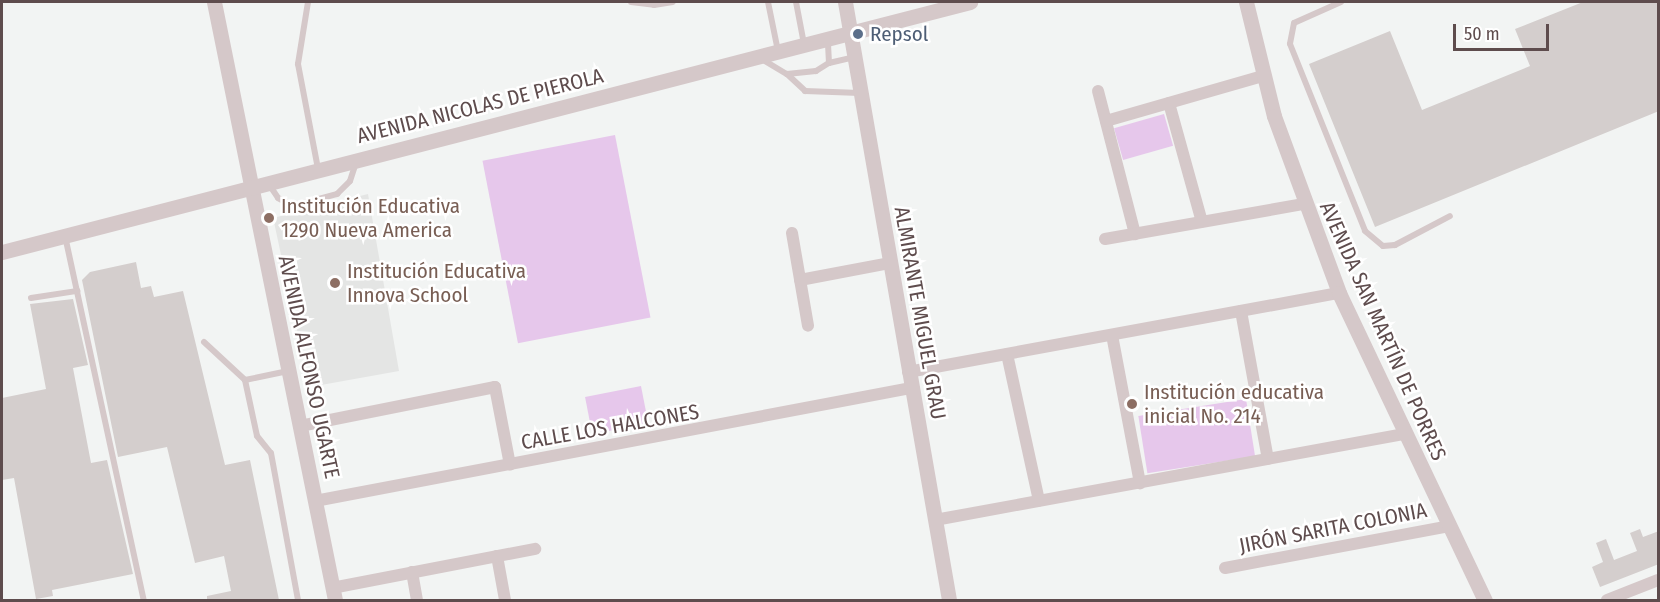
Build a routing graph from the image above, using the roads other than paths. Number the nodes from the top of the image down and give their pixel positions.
1 (214, 2) edge
2 (308, 2) edge
3 (631, 2) edge
4 (673, 2) edge
5 (768, 2) edge
6 (796, 2) edge
7 (845, 2) edge
8 (970, 2) edge
9 (1246, 2) edge
10 (1341, 2) edge
11 (940, 5) edge
12 (851, 32) junction
13 (828, 38) junction
14 (804, 44) junction
15 (778, 51) junction
16 (757, 57) junction
17 (855, 57) junction
18 (829, 63) junction
19 (787, 74) junction
20 (1263, 76) junction
21 (1098, 91) dead end
22 (861, 93) junction
23 (1169, 103) junction
24 (1106, 121) junction
25 (357, 160) junction
26 (318, 170) junction
27 (268, 183) junction
28 (250, 187) junction
29 (1304, 204) junction
30 (1450, 216) dead end
31 (1202, 222) junction
32 (792, 233) dead end
33 (1135, 234) junction
34 (65, 236) junction
35 (1105, 239) dead end
36 (2, 252) edge
37 (890, 263) junction
38 (800, 279) junction
39 (77, 291) junction
40 (1339, 293) junction
41 (31, 298) dead end
42 (1241, 311) junction
43 (807, 326) dead end
44 (1112, 335) junction
45 (204, 342) dead end
46 (1007, 354) junction
47 (288, 371) junction
48 (908, 372) junction
49 (245, 380) junction
50 (911, 388) junction
51 (300, 426) junction
52 (1403, 434) junction
53 (1268, 459) junction
54 (510, 465) junction
55 (1140, 483) junction
56 (315, 501) junction
57 (1039, 501) junction
58 (935, 520) junction
59 (1449, 526) junction
60 (535, 549) dead end
61 (497, 556) junction
62 (1225, 568) dead end
63 (412, 572) junction
64 (1659, 580) edge
65 (334, 594) edge
66 (144, 600) edge
67 (298, 600) edge
68 (417, 600) edge
69 (505, 600) edge
70 (949, 600) edge
71 (1485, 600) edge
72 (1606, 600) edge

1 - 28 street, AVENIDA ALFONSO UGARTE
2 - 26 lane
3 - 4 lane
5 - 15 lane
6 - 14 lane
7 - 12 street, ALMIRANTE MIGUEL GRAU
8 - 11 street, AVENIDA NICOLAS DE PIEROLA
9 - 20 street, AVENIDA SAN MARTÍN DE PORRES
10 - 30 lane
11 - 12 street, AVENIDA NICOLAS DE PIEROLA
12 - 13 street, AVENIDA NICOLAS DE PIEROLA
12 - 17 street, ALMIRANTE MIGUEL GRAU
13 - 14 street, AVENIDA NICOLAS DE PIEROLA
13 - 18 lane
14 - 15 street, AVENIDA NICOLAS DE PIEROLA
15 - 16 street, AVENIDA NICOLAS DE PIEROLA
16 - 19 lane
16 - 25 street, AVENIDA NICOLAS DE PIEROLA
17 - 18 lane
17 - 22 street, ALMIRANTE MIGUEL GRAU
18 - 19 lane
19 - 22 lane
20 - 23 street
20 - 29 street, AVENIDA SAN MARTÍN DE PORRES
21 - 24 street
22 - 37 street, ALMIRANTE MIGUEL GRAU
23 - 24 street
23 - 31 street
24 - 33 street
25 - 26 street, AVENIDA NICOLAS DE PIEROLA
25 - 27 lane
26 - 27 street, AVENIDA NICOLAS DE PIEROLA
27 - 28 street, AVENIDA NICOLAS DE PIEROLA
28 - 34 street, AVENIDA NICOLAS DE PIEROLA
28 - 47 street, AVENIDA ALFONSO UGARTE
29 - 31 street
29 - 40 street, AVENIDA SAN MARTÍN DE PORRES
31 - 33 street
32 - 38 street
33 - 35 street
34 - 36 street, AVENIDA NICOLAS DE PIEROLA
34 - 39 lane
37 - 38 street
37 - 48 street, ALMIRANTE MIGUEL GRAU
38 - 43 street
39 - 41 lane
39 - 66 lane
40 - 42 street
40 - 52 street, AVENIDA SAN MARTÍN DE PORRES
42 - 44 street
42 - 53 street
44 - 46 street
44 - 55 street
45 - 49 lane
46 - 48 street
46 - 57 street
47 - 49 lane
47 - 51 street, AVENIDA ALFONSO UGARTE
48 - 50 street, ALMIRANTE MIGUEL GRAU
49 - 67 lane
50 - 54 street, CALLE LOS HALCONES
50 - 58 street, ALMIRANTE MIGUEL GRAU
51 - 54 street
51 - 56 street, AVENIDA ALFONSO UGARTE
52 - 53 street
52 - 59 street, AVENIDA SAN MARTÍN DE PORRES
53 - 55 street
54 - 56 street, CALLE LOS HALCONES
55 - 57 street
56 - 65 street, AVENIDA ALFONSO UGARTE
57 - 58 street
58 - 70 street, ALMIRANTE MIGUEL GRAU
59 - 62 street, JIRÓN SARITA COLONIA
59 - 71 street, AVENIDA SAN MARTÍN DE PORRES
60 - 61 street
61 - 63 street
61 - 69 street
63 - 65 street
63 - 68 street
64 - 72 street

